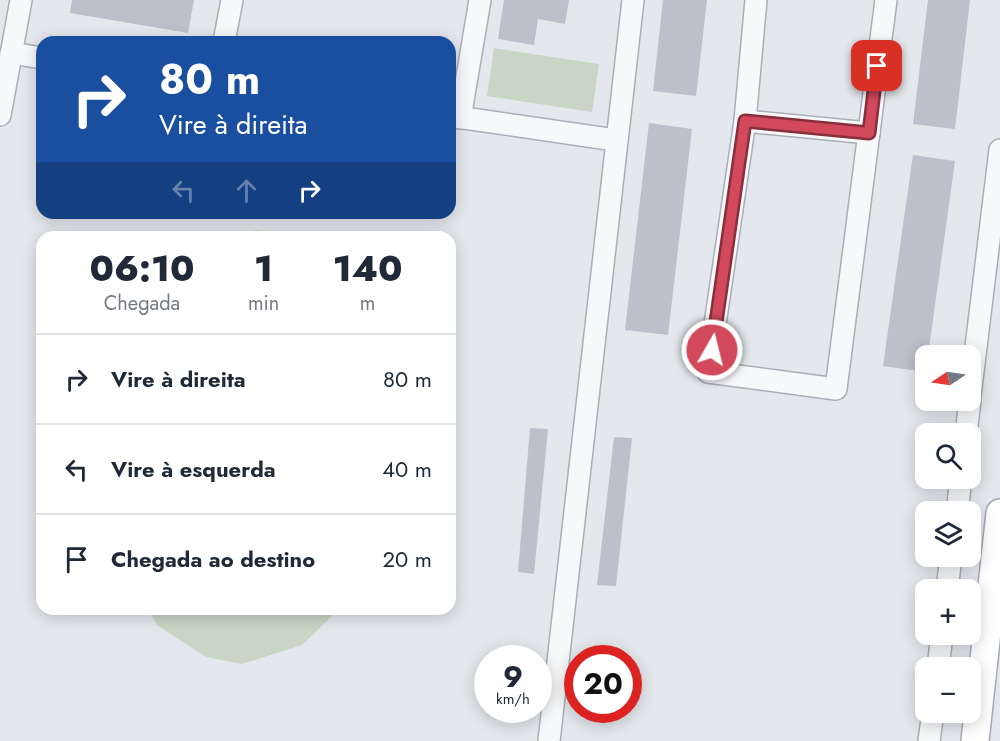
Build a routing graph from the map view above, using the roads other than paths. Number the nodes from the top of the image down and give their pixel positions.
1 (21, 0) edge
2 (232, 0) edge
3 (480, 0) edge
4 (633, 0) edge
5 (756, 0) edge
6 (886, 0) edge
7 (225, 36) edge
8 (11, 53) junction
9 (36, 57) edge
10 (456, 112) edge
11 (0, 115) edge
12 (456, 117) edge
13 (745, 121) junction
14 (869, 133) junction
15 (615, 140) junction
16 (1000, 150) edge
17 (976, 345) edge
18 (1000, 513) edge
19 (993, 642) edge
20 (931, 723) edge
21 (549, 741) edge
22 (929, 741) edge
23 (975, 741) edge

1 - 8 lane
2 - 7 lane
3 - 10 lane
4 - 15 lane
5 - 13 lane
6 - 14 lane
8 - 9 lane
8 - 11 lane
12 - 15 lane
13 - 14 lane
13 - 14 lane
15 - 21 lane
16 - 17 lane
18 - 19 main road
19 - 23 main road
20 - 22 lane

